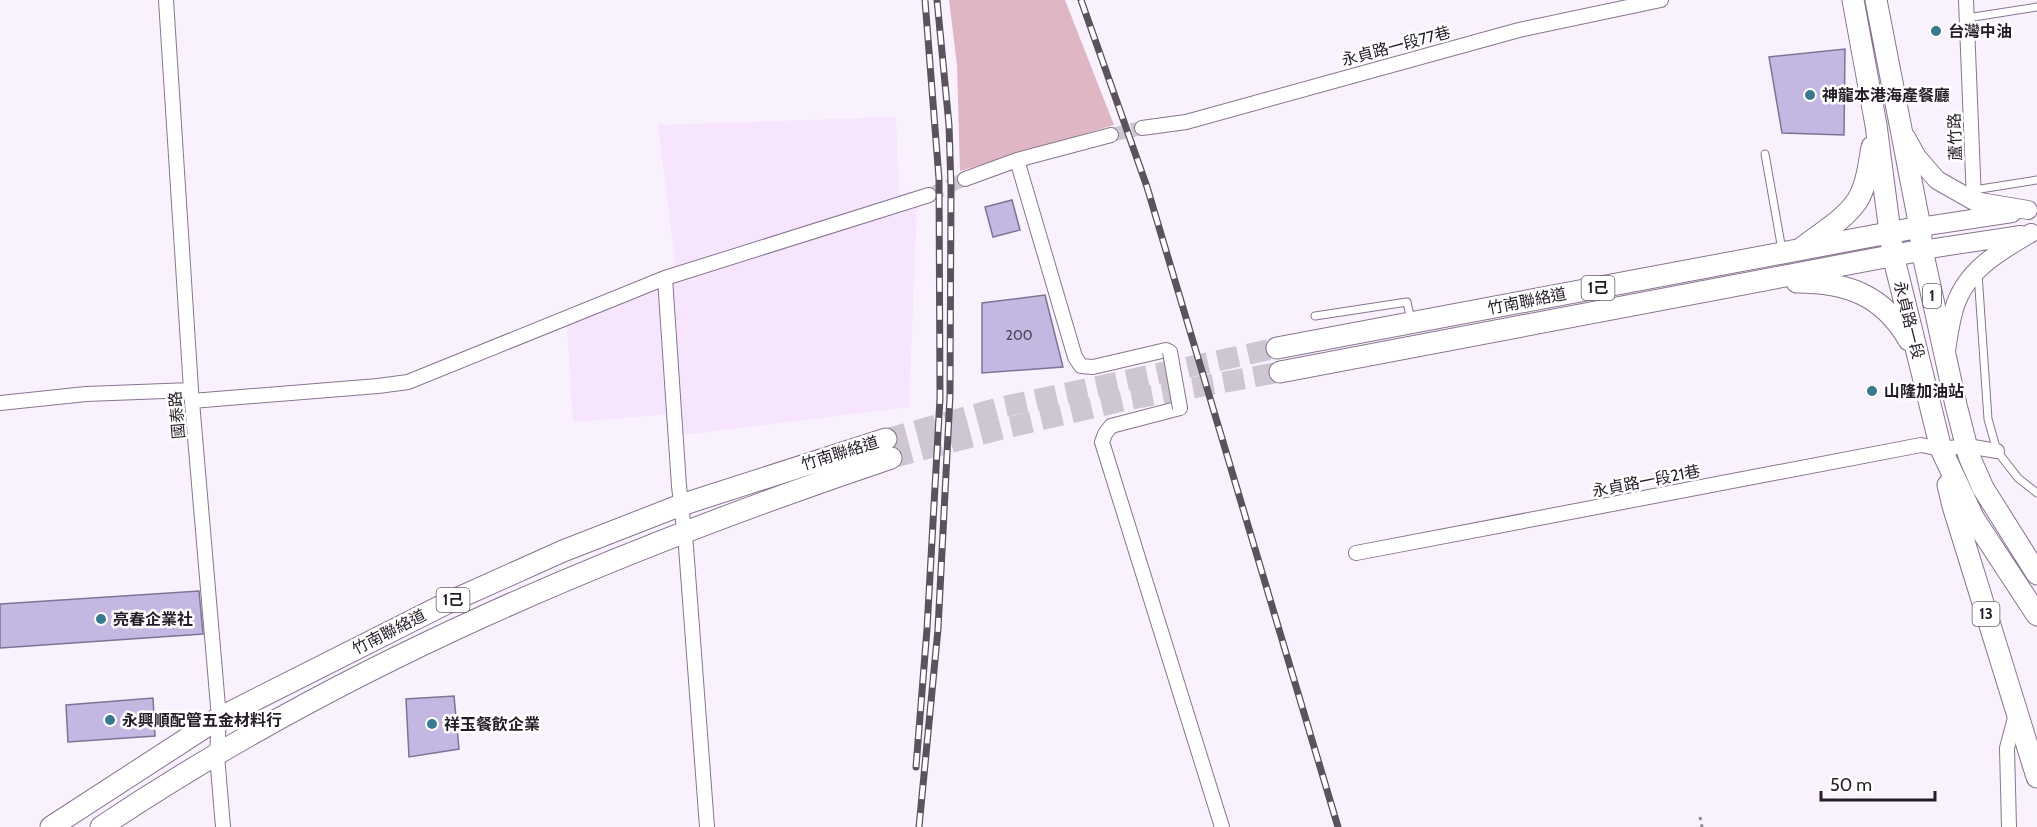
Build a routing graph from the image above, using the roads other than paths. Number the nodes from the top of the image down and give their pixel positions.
1 (166, 0) edge
2 (1661, 0) edge
3 (1853, 0) edge
4 (1876, 0) edge
5 (1966, 0) edge
6 (2037, 8) edge
7 (1967, 18) junction
8 (1898, 121) junction
9 (1876, 125) junction
10 (1142, 128) tunnel mouth
11 (1111, 135) tunnel mouth
12 (1765, 154) dead end
13 (1017, 160) junction
14 (965, 179) tunnel mouth
15 (2037, 180) edge
16 (929, 195) tunnel mouth
17 (1974, 196) junction
18 (2033, 209) edge
19 (1920, 228) junction
20 (1890, 233) junction
21 (2034, 233) edge
22 (1922, 250) junction
23 (1791, 251) junction
24 (1893, 255) junction
25 (1978, 270) junction
26 (665, 278) junction
27 (1752, 282) junction
28 (1316, 316) dead end
29 (1412, 322) junction
30 (1276, 348) tunnel mouth
31 (1945, 356) junction
32 (1918, 357) junction
33 (1280, 372) tunnel mouth
34 (192, 396) junction
35 (0, 403) edge
36 (1967, 446) junction
37 (1941, 449) junction
38 (1997, 451) junction
39 (2037, 493) edge
40 (681, 505) junction
41 (685, 532) junction
42 (1356, 554) dead end
43 (2037, 574) edge
44 (2037, 615) edge
45 (2016, 714) junction
46 (219, 718) junction
47 (217, 755) junction
48 (2037, 777) edge
49 (51, 827) edge
50 (101, 827) edge
51 (223, 827) edge
52 (707, 827) edge
53 (1222, 827) edge
54 (2009, 827) edge

1 - 34 street, 國泰路
2 - 10 street, 永貞路一段77巷
3 - 9 main road, 永貞路一段 / 1
4 - 8 main road, 永貞路一段 / 1
5 - 7 street, 蘆竹路
6 - 7 lane
7 - 17 street, 蘆竹路
8 - 17 main road
8 - 19 main road, 永貞路一段 / 1
9 - 20 main road, 永貞路一段 / 1
9 - 23 main road
11 - 13 street
12 - 23 lane
13 - 14 street
13 - 53 street, bridge
15 - 17 lane
16 - 26 street
17 - 18 main road
18 - 19 main road
19 - 20 main road, 竹南聯絡道 / 1己
19 - 22 main road, 永貞路一段 / 1
20 - 23 main road, 竹南聯絡道 / 1己
20 - 24 main road, 永貞路一段 / 1
21 - 22 main road
21 - 25 main road
22 - 24 main road, 竹南聯絡道 / 1己
22 - 31 main road, 永貞路一段 / 1
23 - 29 main road, 竹南聯絡道 / 1己
24 - 27 main road, 竹南聯絡道 / 1己
24 - 32 main road, 永貞路一段 / 1
25 - 31 main road
25 - 38 lane
26 - 34 street
26 - 40 street
27 - 32 main road
27 - 33 main road, 竹南聯絡道 / 1己
28 - 29 lane
29 - 30 main road, 竹南聯絡道 / 1己
31 - 36 main road, 永貞路一段 / 1
32 - 37 main road, 永貞路一段 / 1
34 - 35 street
34 - 46 street, 國泰路
36 - 37 street, 永貞路一段21巷
36 - 38 street, 永貞路一段21巷
36 - 43 main road, 永貞路一段 / 1
37 - 42 street, 永貞路一段21巷
37 - 44 main road, 永貞路一段 / 1
37 - 45 main road, 13
38 - 39 lane
40 - 41 street
40 - 41 main road, 竹南聯絡道 / 1己
40 - 46 main road, 竹南聯絡道 / 1己
41 - 47 main road, 竹南聯絡道 / 1己
41 - 52 street
45 - 48 main road, 13
45 - 54 street
46 - 47 street, 國泰路
46 - 49 main road, 竹南聯絡道 / 1己
47 - 50 main road, 竹南聯絡道 / 1己
47 - 51 street, 國泰路

